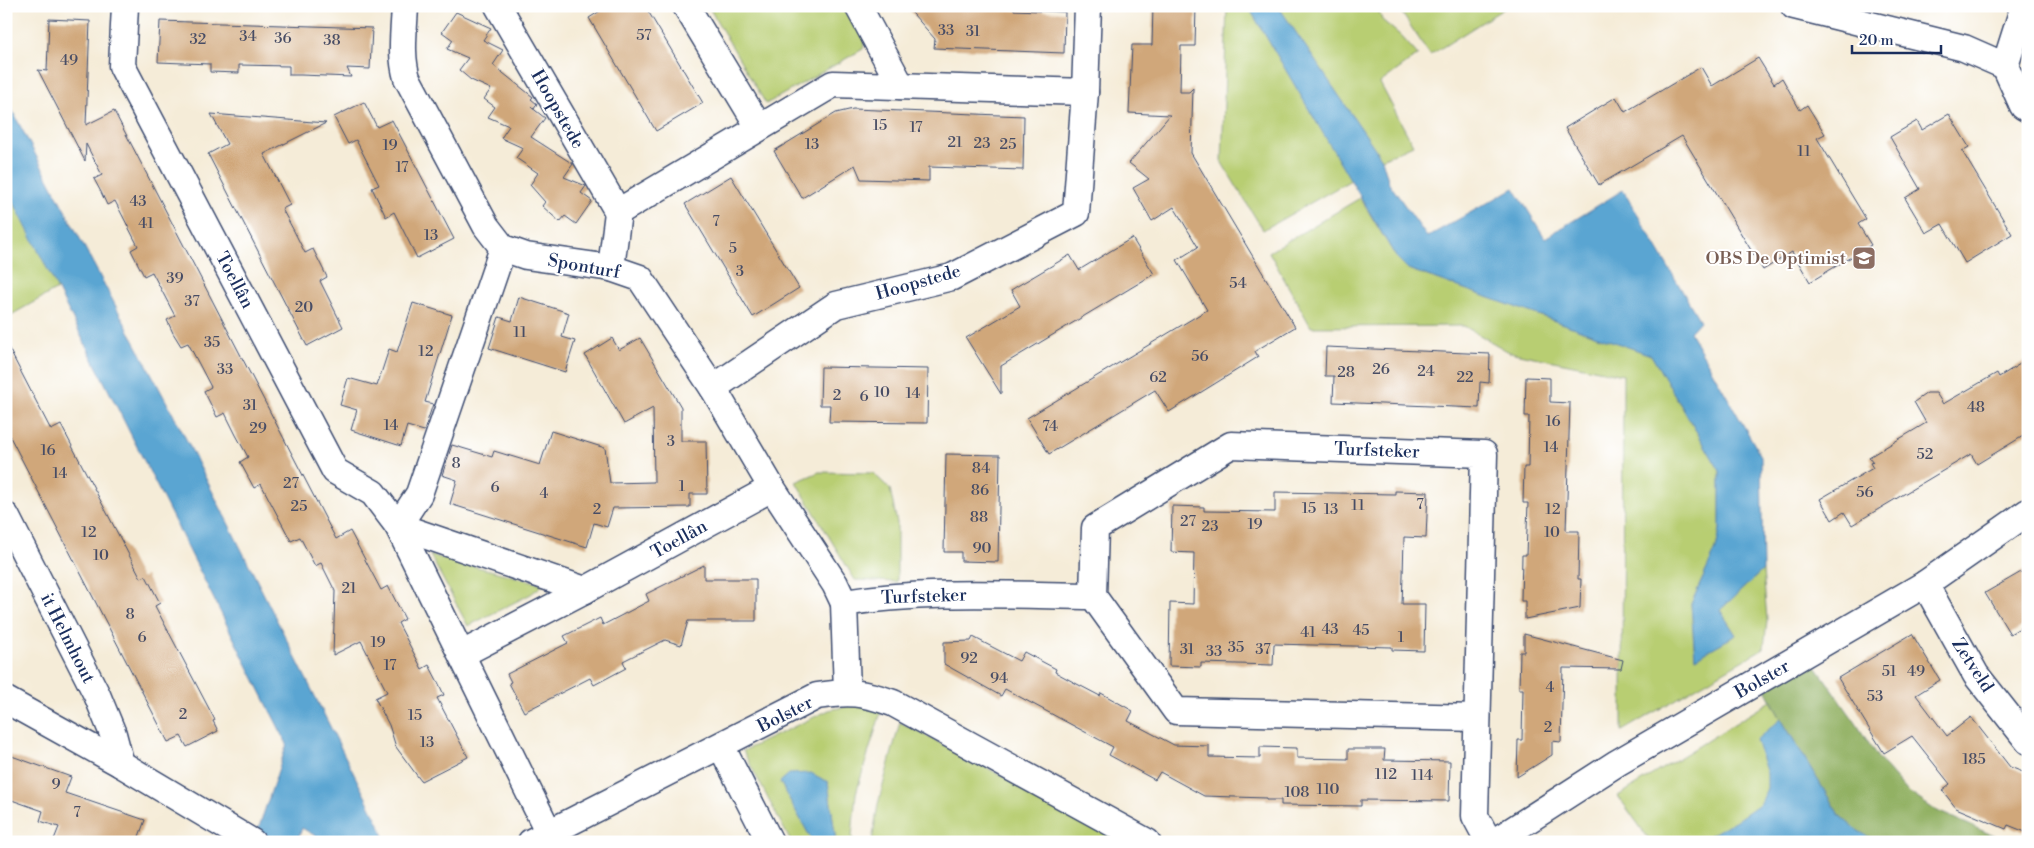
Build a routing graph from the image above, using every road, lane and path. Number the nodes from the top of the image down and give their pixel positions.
1 (124, 6) edge
2 (405, 6) edge
3 (498, 6) edge
4 (686, 6) edge
5 (858, 6) edge
6 (1088, 6) edge
7 (1794, 6) edge
8 (2024, 6) edge
9 (2005, 66) junction
10 (900, 86) junction
11 (1085, 92) junction
12 (2028, 109) edge
13 (759, 127) junction
14 (618, 212) junction
15 (503, 248) junction
16 (611, 268) junction
17 (713, 388) junction
18 (772, 488) junction
19 (2028, 512) edge
20 (6, 516) edge
21 (398, 526) junction
22 (1925, 584) junction
23 (585, 590) junction
24 (1093, 596) junction
25 (844, 603) junction
26 (462, 654) junction
27 (847, 692) junction
28 (6, 700) edge
29 (1477, 718) junction
30 (2028, 741) edge
31 (722, 746) junction
32 (121, 764) junction
33 (242, 836) edge
34 (540, 837) edge
35 (770, 842) edge
36 (1147, 842) edge
37 (1489, 842) edge
38 (1494, 842) edge

1 - 21 street, Toellân
2 - 15 street
3 - 14 street, Hoopstede
4 - 13 street
5 - 10 street
6 - 11 street, Hoopstede
7 - 9 street
8 - 9 street
9 - 12 street
10 - 11 street
10 - 13 street
11 - 17 street, Hoopstede
13 - 14 street
14 - 16 street
15 - 16 street, Sponturf
15 - 21 street
16 - 17 street, Sponturf
17 - 18 street, Sponturf
18 - 23 street, Toellân
18 - 25 street, Sponturf
19 - 22 street, Bolster
20 - 32 street, it Helmhout
21 - 23 street
21 - 26 street, Toellân
22 - 30 street, Zetveld
22 - 38 street, Bolster
23 - 26 street, Toellân
24 - 25 street, Turfsteker
24 - 29 street
24 - 29 street, Turfsteker
25 - 27 street
26 - 34 street, Toellân
27 - 31 street, Bolster
27 - 36 street, Bolster
28 - 32 street
29 - 37 street, Turfsteker
31 - 34 street, Bolster
31 - 35 street
32 - 33 street

